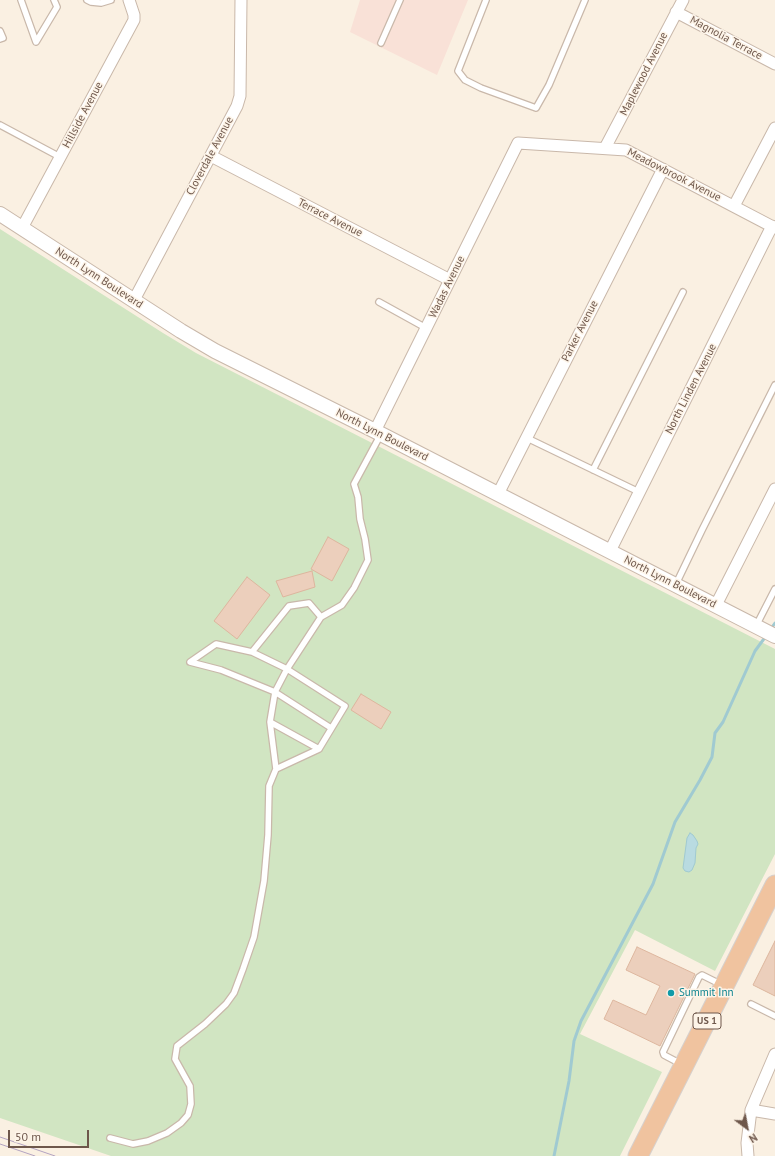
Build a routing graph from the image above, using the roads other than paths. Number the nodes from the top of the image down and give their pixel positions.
1 (20, 0) edge
2 (54, 0) edge
3 (87, 0) edge
4 (111, 0) edge
5 (129, 0) edge
6 (241, 0) edge
7 (400, 0) edge
8 (486, 0) edge
9 (585, 0) edge
10 (683, 0) edge
11 (676, 12) junction
12 (0, 31) edge
13 (0, 40) edge
14 (380, 43) dead end
15 (775, 64) edge
16 (0, 125) edge
17 (775, 128) edge
18 (518, 143) joint
19 (606, 148) junction
20 (211, 156) junction
21 (60, 157) junction
22 (663, 169) junction
23 (734, 206) junction
24 (0, 214) edge
25 (774, 227) edge
26 (22, 228) junction
27 (450, 280) junction
28 (683, 292) dead end
29 (134, 300) junction
30 (379, 302) dead end
31 (426, 328) junction
32 (775, 386) edge
33 (378, 432) junction
34 (527, 438) junction
35 (593, 470) junction
36 (775, 489) edge
37 (640, 492) junction
38 (498, 494) junction
39 (610, 551) junction
40 (676, 584) junction
41 (775, 589) edge
42 (716, 605) junction
43 (321, 617) junction
44 (768, 632) edge
45 (252, 652) junction
46 (287, 669) junction
47 (275, 692) junction
48 (270, 722) junction
49 (331, 728) junction
50 (319, 749) junction
51 (276, 769) junction
52 (775, 885) edge
53 (724, 986) junction
54 (751, 1004) dead end
55 (775, 1016) edge
56 (775, 1054) edge
57 (684, 1065) junction
58 (751, 1110) junction
59 (775, 1114) edge
60 (110, 1138) dead end
61 (638, 1156) edge
62 (748, 1156) edge

1 - 2 lane
3 - 4 lane
5 - 21 street, Hillside Avenue
6 - 20 street, Cloverdale Avenue
7 - 14 lane
8 - 9 lane
10 - 11 street, Maplewood Avenue
11 - 15 street, Magnolia Terrace
11 - 19 street, Maplewood Avenue
12 - 13 lane
16 - 21 lane
17 - 23 street
18 - 19 street, Meadowbrook Avenue
18 - 27 street, Wadas Avenue
19 - 22 street, Meadowbrook Avenue
20 - 27 street, Terrace Avenue
20 - 29 street, Cloverdale Avenue
21 - 26 street, Hillside Avenue
22 - 23 street, Meadowbrook Avenue
22 - 34 street, Parker Avenue
23 - 25 street, Meadowbrook Avenue
24 - 26 street, North Lynn Boulevard
25 - 37 street, North Linden Avenue
26 - 29 street, North Lynn Boulevard
27 - 31 street, Wadas Avenue
28 - 35 lane
29 - 33 street, North Lynn Boulevard
30 - 31 lane
31 - 33 street, Wadas Avenue
32 - 40 lane
33 - 38 street, North Lynn Boulevard
33 - 43 lane
34 - 35 lane
34 - 38 street, Parker Avenue
35 - 37 lane
36 - 42 street
37 - 39 street, North Linden Avenue
38 - 39 street, North Lynn Boulevard
39 - 40 street, North Lynn Boulevard
40 - 42 street, North Lynn Boulevard
41 - 44 lane
42 - 44 street, North Lynn Boulevard
43 - 45 lane
43 - 46 lane
45 - 46 lane
45 - 47 lane
46 - 47 lane
46 - 49 lane
47 - 48 lane
47 - 49 lane
48 - 50 lane
48 - 51 lane
49 - 50 lane
50 - 51 lane
51 - 60 lane
52 - 53 highway, US 1
53 - 57 highway, US 1
53 - 57 lane
54 - 55 lane
56 - 58 street
57 - 61 highway, US 1
58 - 59 street
58 - 62 street

